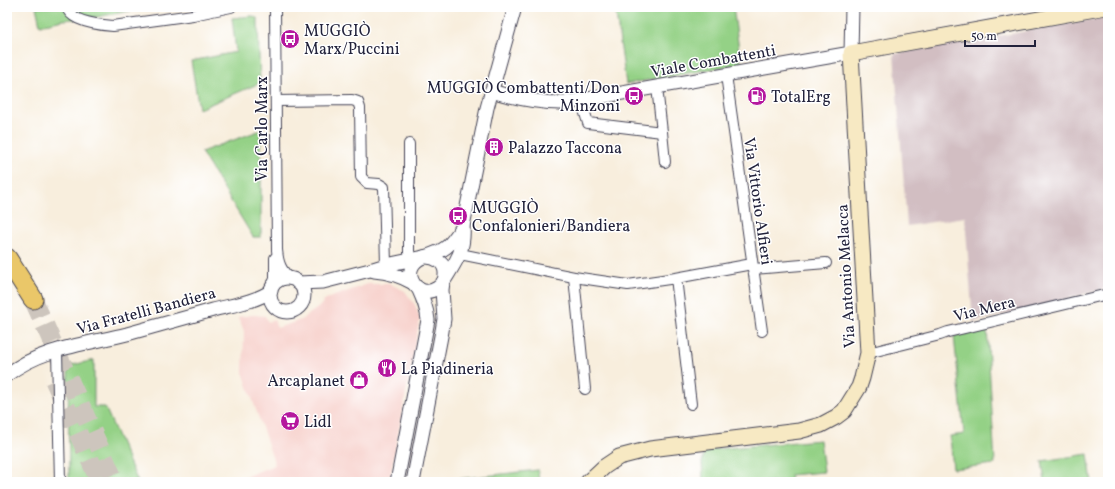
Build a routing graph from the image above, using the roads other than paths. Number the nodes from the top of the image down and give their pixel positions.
1 (67, 7) edge
2 (231, 7) edge
3 (275, 7) edge
4 (515, 7) edge
5 (852, 7) edge
6 (1106, 7) edge
7 (851, 53) junction
8 (726, 75) junction
9 (657, 87) junction
10 (491, 91) junction
11 (581, 100) junction
12 (276, 101) junction
13 (662, 132) junction
14 (409, 144) dead end
15 (665, 162) dead end
16 (464, 226) junction
17 (276, 250) junction
18 (460, 254) junction
19 (424, 257) junction
20 (7, 258) edge
21 (410, 260) junction
22 (826, 263) dead end
23 (386, 265) junction
24 (753, 266) junction
25 (370, 270) junction
26 (574, 277) junction
27 (676, 278) junction
28 (294, 281) junction
29 (443, 281) junction
30 (7, 282) edge
31 (323, 282) junction
32 (414, 282) junction
33 (272, 288) junction
34 (1108, 294) edge
35 (243, 302) junction
36 (301, 304) junction
37 (273, 306) junction
38 (762, 331) dead end
39 (58, 351) junction
40 (868, 353) junction
41 (7, 375) edge
42 (585, 389) dead end
43 (691, 404) dead end
44 (60, 482) edge
45 (397, 482) edge
46 (413, 482) edge
47 (588, 482) edge

1 - 2 street
3 - 12 street, Via Carlo Marx
4 - 10 street
5 - 7 street
6 - 7 main road
7 - 8 street, Viale Combattenti
7 - 40 main road, Via Antonio Melacca
8 - 9 street, Viale Combattenti
8 - 24 street, Via Vittorio Alfieri
9 - 11 street, Viale Combattenti
9 - 13 street
10 - 11 street, Viale Combattenti
10 - 16 street
11 - 13 street
12 - 17 street, Via Carlo Marx
12 - 23 street
13 - 15 street
14 - 21 street
16 - 18 street
16 - 19 street, Via Fratelli Bandiera
17 - 28 street, Via Carlo Marx
17 - 33 street, Via Carlo Marx
18 - 26 street
18 - 29 street
19 - 21 street, Via Fratelli Bandiera
19 - 29 street
19 - 32 street
20 - 30 highway
21 - 23 street, Via Fratelli Bandiera
21 - 32 street
22 - 24 street
23 - 25 street, Via Fratelli Bandiera
24 - 27 street
24 - 38 street, Via Vittorio Alfieri
25 - 31 street, Via Fratelli Bandiera
25 - 32 street, Via Fratelli Bandiera
26 - 27 street
26 - 42 street
27 - 43 street
28 - 31 street, Via Fratelli Bandiera
28 - 33 street, Via Fratelli Bandiera
28 - 36 street
29 - 32 street
29 - 46 street
31 - 36 street, Via Fratelli Bandiera
32 - 45 street
33 - 35 street, Via Fratelli Bandiera
33 - 37 street
34 - 40 street, Via Mera
35 - 37 street, Via Fratelli Bandiera
35 - 39 street, Via Fratelli Bandiera
36 - 37 street, Via Fratelli Bandiera
39 - 41 street, Via Fratelli Bandiera
39 - 44 street
40 - 47 main road, Via Antonio Melacca

